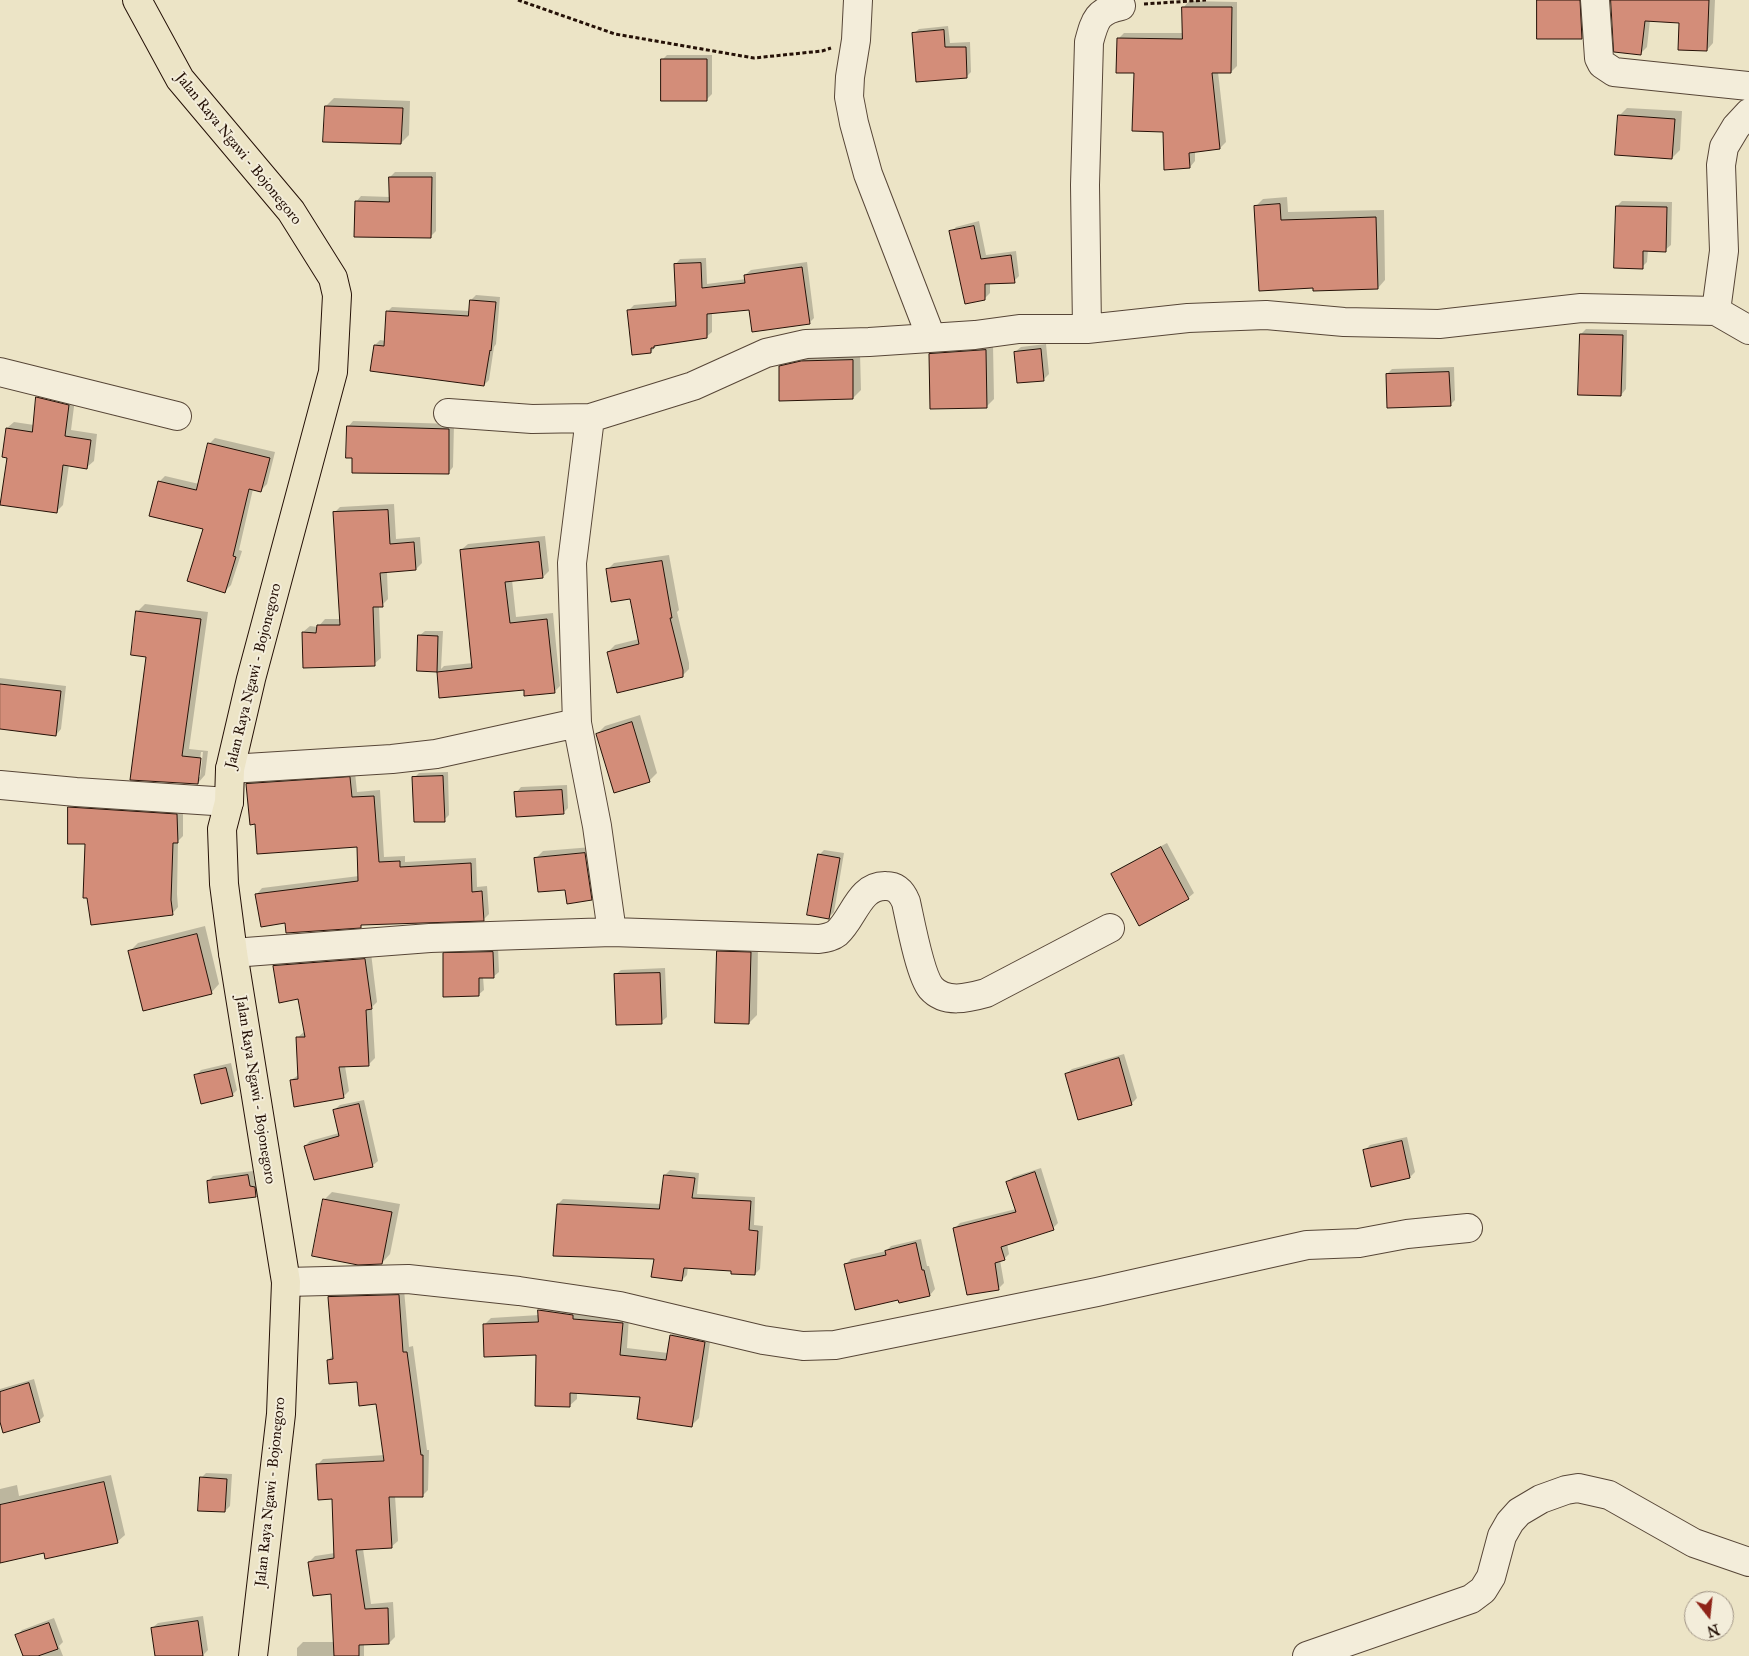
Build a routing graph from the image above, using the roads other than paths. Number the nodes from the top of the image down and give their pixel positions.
1 (858, 0) edge
2 (1595, 0) edge
3 (140, 1) edge
4 (1121, 6) road end
5 (1749, 86) edge
6 (1749, 113) edge
7 (1716, 311) junction
8 (1087, 329) junction
9 (1749, 330) edge
10 (931, 337) junction
11 (0, 372) edge
12 (448, 413) dead end
13 (176, 416) dead end
14 (590, 418) junction
15 (577, 723) junction
16 (230, 769) junction
17 (0, 785) edge
18 (229, 802) junction
19 (1110, 928) dead end
20 (612, 932) junction
21 (233, 953) junction
22 (1468, 1228) dead end
23 (286, 1282) junction
24 (1749, 1562) edge
25 (253, 1656) edge
26 (1307, 1656) edge

1 - 10 street
2 - 5 street
3 - 16 highway, Jalan Raya Ngawi - Bojonegoro
4 - 8 street
6 - 7 street
7 - 8 street
7 - 9 street
8 - 10 street
10 - 14 street
11 - 13 street
12 - 14 street
14 - 15 street
15 - 16 street
15 - 20 street
16 - 18 highway, Jalan Raya Ngawi - Bojonegoro
17 - 18 street
18 - 21 highway, Jalan Raya Ngawi - Bojonegoro
19 - 20 street
20 - 21 street
21 - 23 highway, Jalan Raya Ngawi - Bojonegoro
22 - 23 street
23 - 25 highway, Jalan Raya Ngawi - Bojonegoro
24 - 26 street

